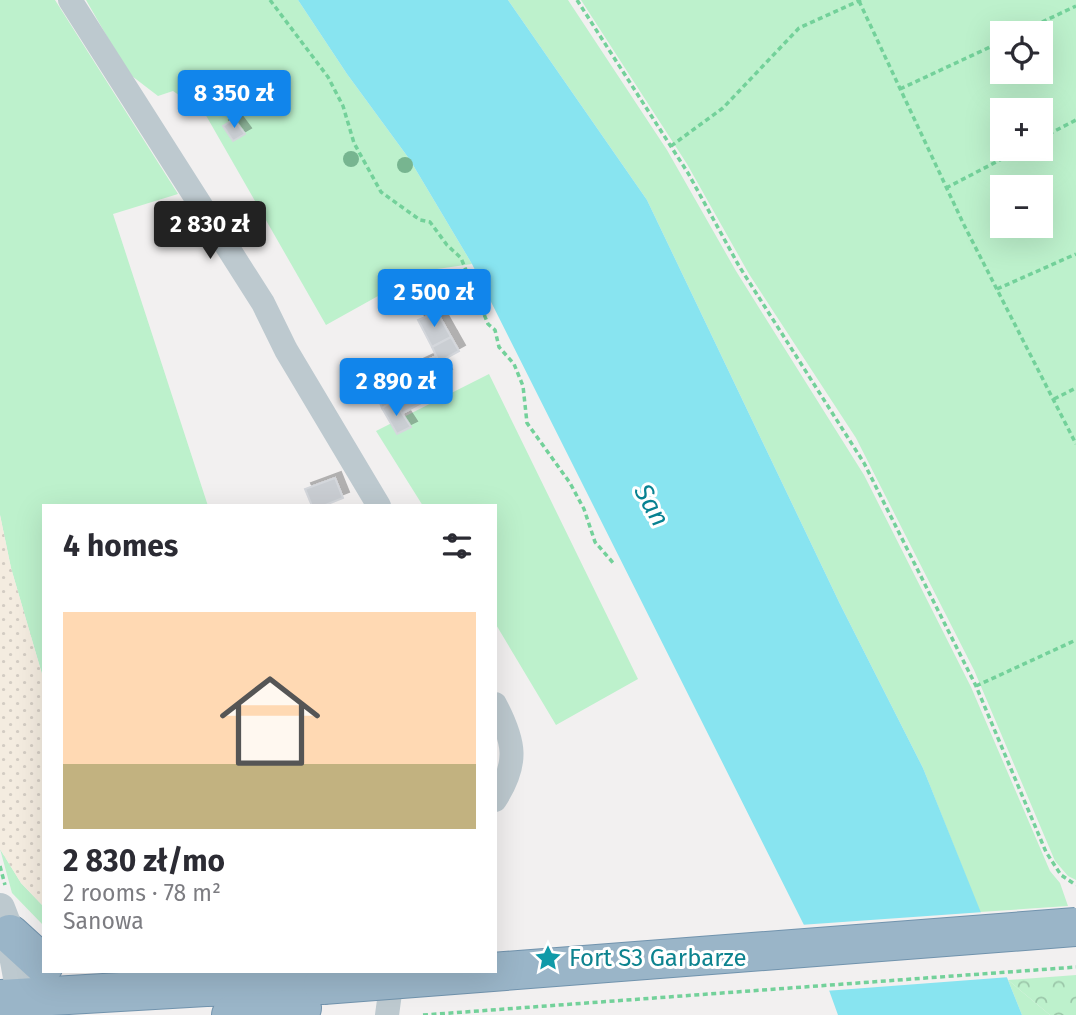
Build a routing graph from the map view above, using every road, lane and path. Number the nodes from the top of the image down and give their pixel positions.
1 (70, 0) edge
2 (270, 0) edge
3 (577, 0) edge
4 (860, 1) edge
5 (1076, 6) edge
6 (1044, 21) edge
7 (990, 47) edge
8 (900, 89) junction
9 (1076, 120) edge
10 (1053, 132) edge
11 (671, 146) junction
12 (998, 161) edge
13 (946, 188) junction
14 (1076, 254) edge
15 (997, 289) junction
16 (1076, 388) edge
17 (1054, 399) junction
18 (1076, 444) edge
19 (378, 504) edge
20 (615, 565) dead end
21 (1076, 640) edge
22 (976, 686) junction
23 (497, 708) edge
24 (497, 797) edge
25 (1076, 885) edge
26 (5, 921) edge
27 (1076, 927) edge
28 (1076, 950) edge
29 (42, 963) edge
30 (1076, 967) edge
31 (58, 973) edge
32 (393, 973) edge
33 (95, 992) junction
34 (324, 995) junction
35 (16, 1004) edge
36 (231, 1015) edge
37 (387, 1015) edge
38 (423, 1015) edge

1 - 19 street
2 - 20 path
3 - 11 path
4 - 8 path
4 - 11 path
5 - 6 path
7 - 8 path
8 - 13 path
9 - 10 path
11 - 22 path
12 - 13 path
13 - 15 path
14 - 15 path
15 - 17 path
16 - 17 path
17 - 18 path
21 - 22 path
22 - 25 path
23 - 24 street
26 - 29 highway
26 - 35 street
27 - 34 highway, bridge
28 - 34 highway
30 - 38 path
31 - 33 highway
32 - 37 street
33 - 34 highway
33 - 35 highway
34 - 36 highway

